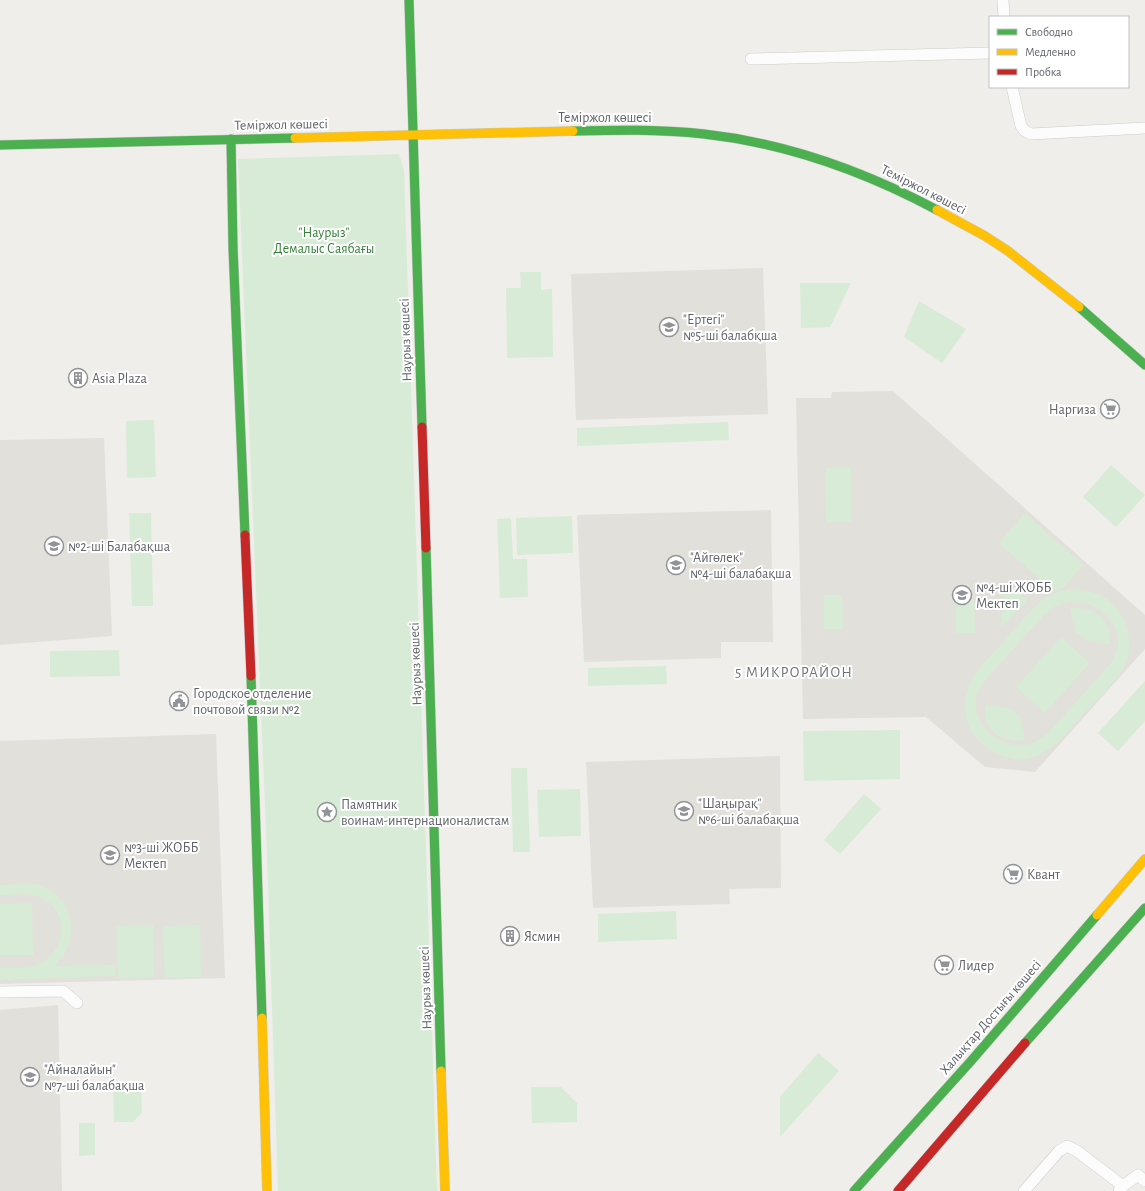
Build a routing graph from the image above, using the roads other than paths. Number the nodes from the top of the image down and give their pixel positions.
1 (409, 0) edge
2 (1003, 0) edge
3 (1004, 16) edge
4 (989, 53) edge
5 (751, 59) dead end
6 (1012, 88) edge
7 (1145, 128) edge
8 (414, 136) junction
9 (231, 139) junction
10 (0, 145) edge
11 (1145, 365) edge
12 (1145, 859) edge
13 (1145, 908) edge
14 (0, 992) edge
15 (77, 1003) dead end
16 (1145, 1181) edge
17 (1121, 1189) edge
18 (267, 1191) edge
19 (445, 1191) edge
20 (854, 1191) edge
21 (898, 1191) edge
22 (1024, 1191) edge

1 - 8 street, Наурыз көшесі
2 - 3 street
4 - 5 street
6 - 7 street
8 - 9 street, Теміржол көшесі
8 - 11 street, Теміржол көшесі
8 - 19 street, Наурыз көшесі
9 - 10 street, Теміржол көшесі
9 - 18 street
12 - 20 street, Халықтар Достығы көшесі
13 - 21 street
14 - 15 street
16 - 17 street
17 - 22 street

